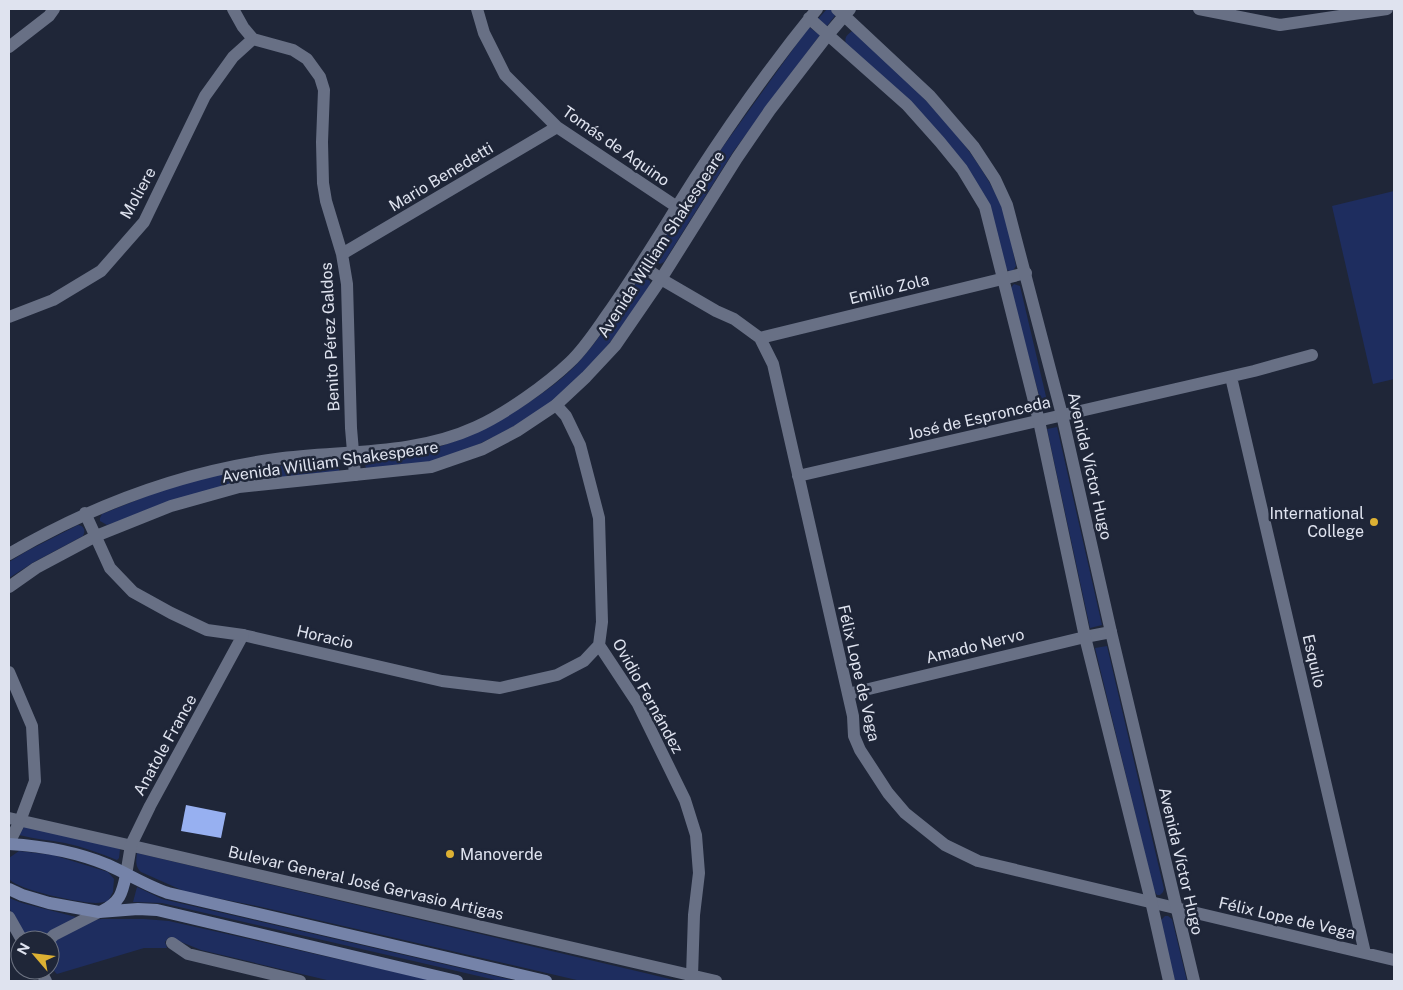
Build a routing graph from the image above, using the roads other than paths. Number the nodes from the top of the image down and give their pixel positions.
1 (54, 9) edge
2 (233, 9) edge
3 (477, 9) edge
4 (1199, 9) edge
5 (1387, 9) edge
6 (844, 11) edge
7 (813, 13) edge
8 (827, 36) junction
9 (253, 39) junction
10 (9, 47) edge
11 (557, 127) junction
12 (677, 207) junction
13 (342, 254) junction
14 (641, 266) junction
15 (1026, 273) junction
16 (1003, 278) junction
17 (661, 279) junction
18 (9, 317) edge
19 (760, 338) junction
20 (1312, 355) dead end
21 (1232, 376) junction
22 (556, 405) junction
23 (1062, 415) junction
24 (1039, 421) junction
25 (353, 453) junction
26 (355, 475) junction
27 (798, 476) junction
28 (85, 513) junction
29 (96, 536) junction
30 (9, 554) edge
31 (9, 586) edge
32 (1111, 632) junction
33 (243, 635) junction
34 (1085, 637) junction
35 (599, 645) junction
36 (9, 672) edge
37 (848, 694) junction
38 (14, 820) edge
39 (9, 844) edge
40 (131, 845) junction
41 (126, 875) junction
42 (9, 889) edge
43 (1151, 901) junction
44 (1176, 909) junction
45 (100, 912) junction
46 (9, 917) edge
47 (16, 930) edge
48 (60, 932) edge
49 (172, 943) dead end
50 (1365, 953) junction
51 (1394, 960) edge
52 (692, 976) junction
53 (300, 981) edge
54 (456, 981) edge
55 (546, 981) edge
56 (716, 981) edge
57 (1169, 981) edge
58 (1194, 981) edge

1 - 10 street
2 - 9 street
3 - 11 street, Tomás de Aquino
4 - 5 street
6 - 8 street, Avenida William Shakespeare
6 - 15 street, Avenida Víctor Hugo
7 - 8 street
7 - 12 street, Avenida William Shakespeare
8 - 16 street
8 - 17 street, Avenida William Shakespeare
9 - 13 street, Benito Pérez Galdos
9 - 18 street, Moliere
11 - 12 street, Tomás de Aquino
11 - 13 street, Mario Benedetti
12 - 14 street, Avenida William Shakespeare
13 - 25 street, Benito Pérez Galdos
14 - 17 street, Félix Lope de Vega
14 - 25 street, Avenida William Shakespeare
15 - 16 street, Emilio Zola
15 - 23 street, Avenida Víctor Hugo
16 - 19 street, Emilio Zola
16 - 24 street
17 - 19 street, Félix Lope de Vega
17 - 22 street, Avenida William Shakespeare
19 - 27 street, Félix Lope de Vega
20 - 21 street, José de Espronceda
21 - 23 street, José de Espronceda
21 - 50 street, Esquilo
22 - 26 street, Avenida William Shakespeare
22 - 35 street, Ovidio Fernández
23 - 24 street, José de Espronceda
23 - 32 street, Avenida Víctor Hugo
24 - 27 street, José de Espronceda
24 - 34 street
25 - 26 street, Benito Pérez Galdos
25 - 28 street, Avenida William Shakespeare
26 - 29 street, Avenida William Shakespeare
27 - 37 street, Félix Lope de Vega
28 - 29 street, Horacio
28 - 30 street, Avenida William Shakespeare
29 - 31 street, Avenida William Shakespeare
29 - 33 street, Horacio
32 - 34 street, Amado Nervo
32 - 44 street, Avenida Víctor Hugo
33 - 35 street, Horacio
33 - 40 street, Anatole France
34 - 37 street, Amado Nervo
34 - 43 street
35 - 52 street, Ovidio Fernández
36 - 38 street
37 - 43 street, Félix Lope de Vega
38 - 39 street
38 - 40 street, Bulevar General José Gervasio Artigas
39 - 41 main road
40 - 41 street, Anatole France
40 - 52 street, Bulevar General José Gervasio Artigas
41 - 45 main road
41 - 55 main road
42 - 45 main road
43 - 44 street, Félix Lope de Vega
43 - 57 street
44 - 50 street, Félix Lope de Vega
44 - 58 street, Avenida Víctor Hugo
45 - 48 street
45 - 54 main road
46 - 47 street
49 - 53 street
50 - 51 street, Félix Lope de Vega
52 - 56 street, Bulevar General José Gervasio Artigas

